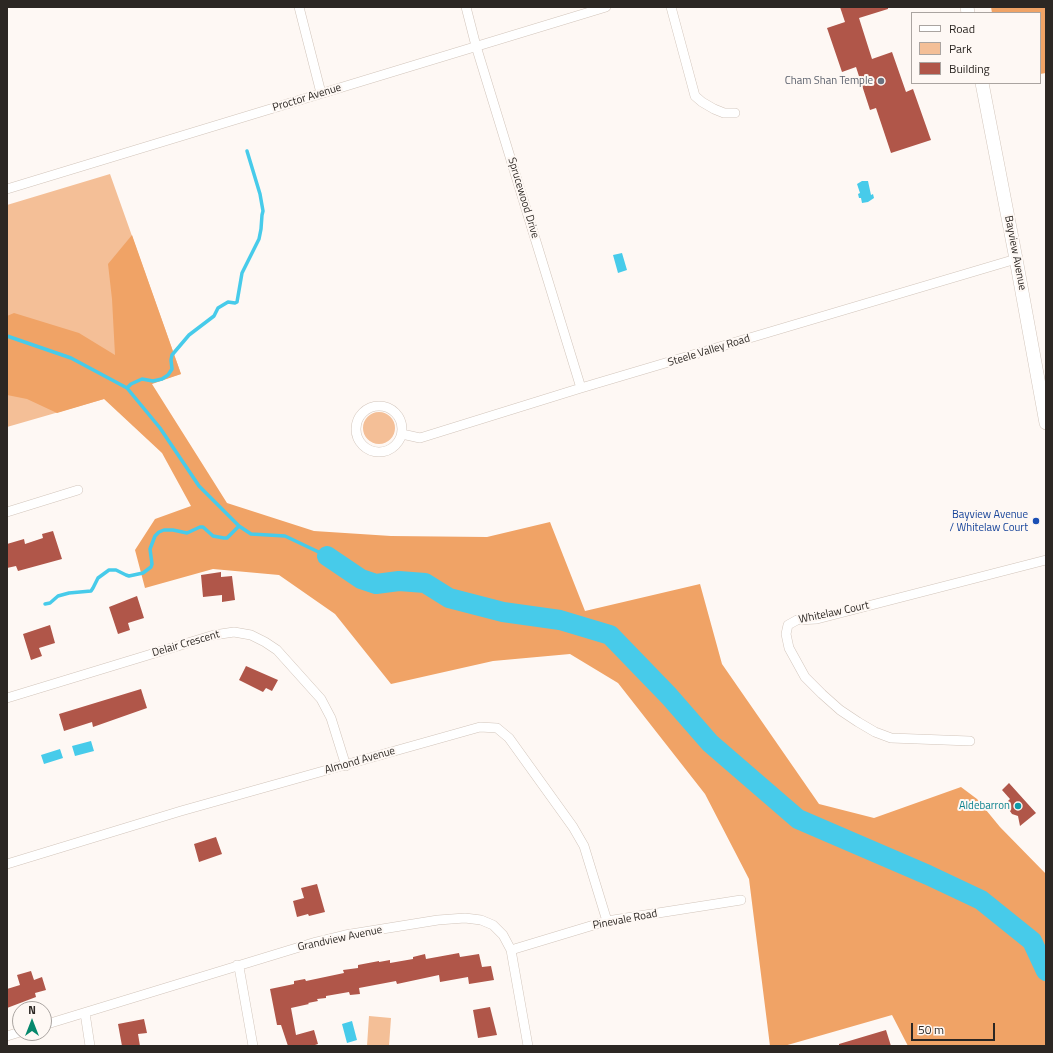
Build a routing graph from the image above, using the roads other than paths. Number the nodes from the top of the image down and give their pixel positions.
1 (299, 7) edge
2 (466, 7) edge
3 (606, 7) edge
4 (670, 7) edge
5 (476, 46) junction
6 (982, 84) edge
7 (321, 94) junction
8 (735, 113) dead end
9 (7, 189) edge
10 (1016, 259) junction
11 (581, 388) junction
12 (1046, 423) edge
13 (402, 434) junction
14 (78, 490) dead end
15 (7, 512) edge
16 (1046, 560) edge
17 (7, 698) edge
18 (970, 741) dead end
19 (346, 766) junction
20 (7, 864) edge
21 (741, 900) dead end
22 (607, 921) junction
23 (511, 950) junction
24 (237, 965) junction
25 (85, 1013) junction
26 (52, 1023) edge
27 (90, 1046) edge
28 (253, 1046) edge
29 (528, 1046) edge

1 - 7 street
2 - 5 street, Sprucewood Drive
3 - 5 street, Proctor Avenue
4 - 8 street
5 - 7 street, Proctor Avenue
5 - 11 street, Sprucewood Drive
6 - 10 main road, Bayview Avenue
7 - 9 street, Proctor Avenue
10 - 11 street, Steele Valley Road
10 - 12 main road, Bayview Avenue
11 - 13 street, Steele Valley Road
13 - 13 street
14 - 15 street
16 - 18 street, Whitelaw Court
17 - 19 street, Delair Crescent
19 - 20 street, Almond Avenue
19 - 22 street, Almond Avenue
21 - 22 street, Pinevale Road
22 - 23 street, Pinevale Road
23 - 24 street, Grandview Avenue
23 - 29 street, Grandview Avenue
24 - 25 street, Grandview Avenue
24 - 28 street
25 - 26 street, Grandview Avenue
25 - 27 street

